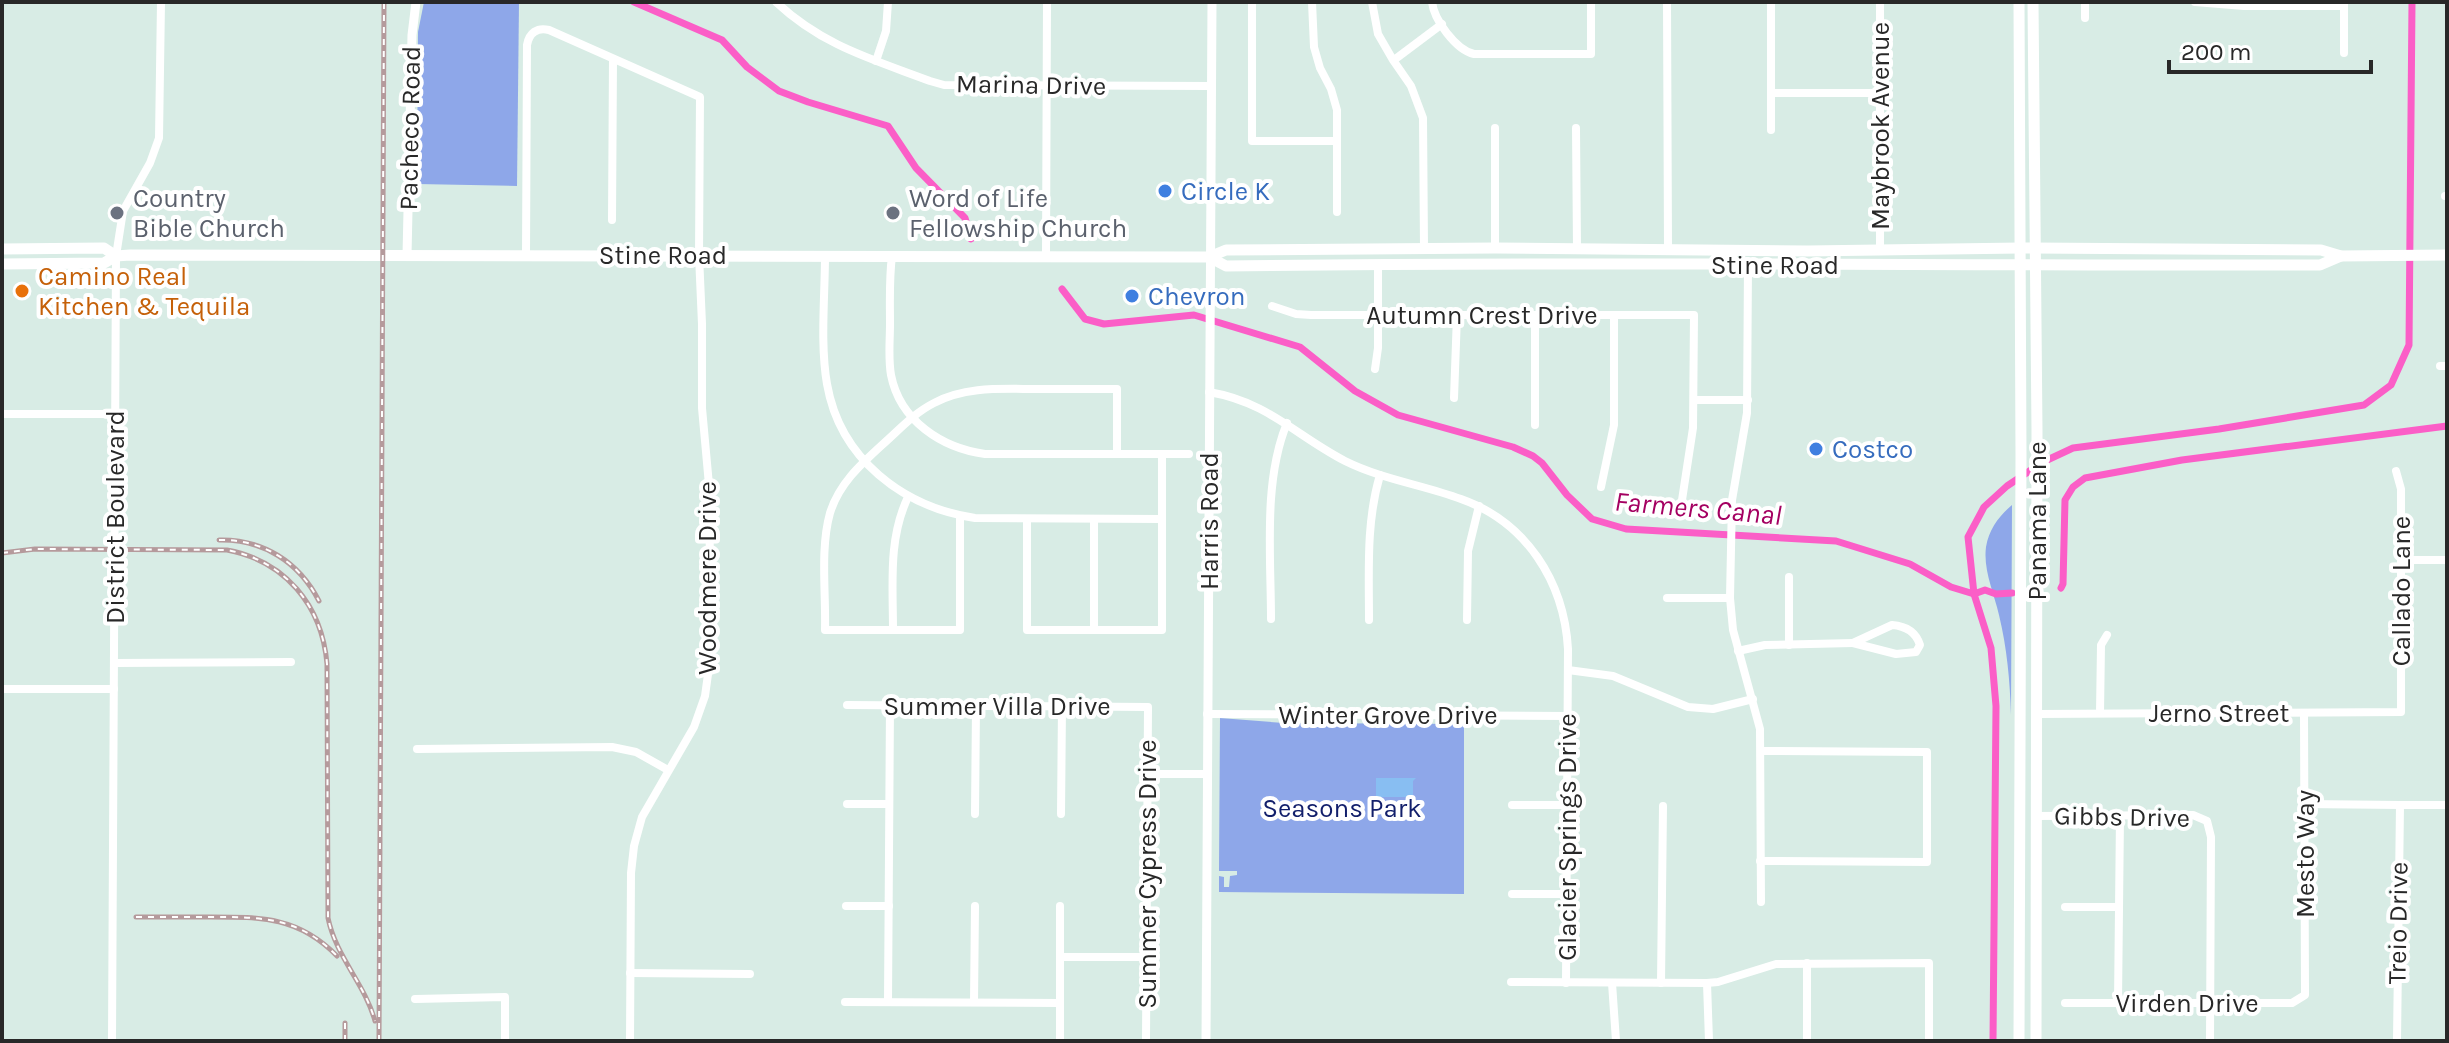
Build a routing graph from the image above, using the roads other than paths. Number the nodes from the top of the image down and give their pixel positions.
1 (161, 2) edge
2 (416, 2) edge
3 (776, 2) edge
4 (888, 2) edge
5 (1047, 2) edge
6 (1212, 2) edge
7 (1252, 2) edge
8 (1312, 2) edge
9 (1372, 2) edge
10 (1432, 2) edge
11 (1591, 2) edge
12 (1667, 2) edge
13 (1771, 2) edge
14 (1880, 2) edge
15 (2019, 2) edge
16 (2033, 2) edge
17 (2085, 2) edge
18 (2195, 2) edge
19 (2260, 4) edge
20 (2344, 4) edge
21 (2085, 18) dead end
22 (1442, 24) junction
23 (2019, 26) junction
24 (2344, 53) dead end
25 (613, 59) junction
26 (1394, 60) junction
27 (876, 61) junction
28 (2035, 80) junction
29 (1047, 86) junction
30 (1211, 86) junction
31 (2019, 86) junction
32 (1771, 93) junction
33 (1881, 93) junction
34 (1495, 128) dead end
35 (1576, 128) dead end
36 (1771, 130) dead end
37 (1337, 141) junction
38 (2035, 144) junction
39 (1337, 212) dead end
40 (612, 220) dead end
41 (1495, 248) junction
42 (1577, 248) junction
43 (2020, 248) junction
44 (2, 249) edge
45 (1424, 249) junction
46 (1668, 249) junction
47 (1880, 249) junction
48 (2036, 249) junction
49 (1808, 251) junction
50 (407, 255) junction
51 (526, 255) junction
52 (699, 255) junction
53 (825, 255) junction
54 (1046, 255) junction
55 (2447, 255) edge
56 (116, 256) junction
57 (892, 256) junction
58 (2341, 256) junction
59 (1209, 257) junction
60 (2, 264) edge
61 (1616, 264) junction
62 (1748, 264) junction
63 (1346, 265) junction
64 (1378, 265) junction
65 (2020, 266) junction
66 (2036, 266) junction
67 (1272, 306) dead end
68 (1378, 315) junction
69 (1457, 315) junction
70 (1535, 315) junction
71 (1614, 315) junction
72 (1375, 369) dead end
73 (1209, 392) junction
74 (1454, 398) dead end
75 (1694, 400) junction
76 (1748, 400) junction
77 (2, 414) edge
78 (116, 414) junction
79 (913, 418) junction
80 (1287, 423) junction
81 (1535, 425) dead end
82 (1117, 454) junction
83 (1162, 454) junction
84 (1189, 454) dead end
85 (864, 461) junction
86 (2396, 471) dead end
87 (1380, 475) junction
88 (1601, 487) dead end
89 (908, 497) junction
90 (1682, 500) dead end
91 (1479, 506) junction
92 (960, 516) junction
93 (1027, 519) junction
94 (1094, 519) junction
95 (1162, 519) junction
96 (2402, 560) junction
97 (2447, 560) edge
98 (1789, 577) dead end
99 (1667, 598) dead end
100 (1730, 598) junction
101 (1271, 619) dead end
102 (1369, 620) dead end
103 (1467, 620) dead end
104 (893, 630) junction
105 (1094, 630) junction
106 (2107, 635) dead end
107 (1853, 643) junction
108 (1789, 645) junction
109 (1738, 651) junction
110 (291, 662) dead end
111 (114, 663) junction
112 (1568, 670) junction
113 (2021, 683) junction
114 (2, 689) edge
115 (114, 689) junction
116 (1753, 699) junction
117 (847, 705) dead end
118 (890, 705) junction
119 (976, 706) junction
120 (1062, 706) junction
121 (1148, 707) joint
122 (2401, 712) joint
123 (2100, 713) junction
124 (2304, 713) junction
125 (1207, 714) junction
126 (2037, 714) junction
127 (1568, 716) junction
128 (417, 749) dead end
129 (1761, 751) junction
130 (2020, 760) junction
131 (668, 770) junction
132 (1147, 774) junction
133 (1207, 774) junction
134 (847, 804) dead end
135 (889, 804) junction
136 (2304, 804) junction
137 (1512, 805) dead end
138 (1567, 805) junction
139 (2400, 805) junction
140 (2447, 805) edge
141 (1663, 806) dead end
142 (975, 814) dead end
143 (1061, 814) dead end
144 (2036, 816) junction
145 (2120, 816) junction
146 (1760, 861) junction
147 (1512, 894) dead end
148 (1567, 894) junction
149 (1761, 902) dead end
150 (846, 906) dead end
151 (889, 906) junction
152 (975, 906) dead end
153 (1060, 906) dead end
154 (2065, 907) dead end
155 (2119, 907) junction
156 (1060, 957) junction
157 (1146, 957) junction
158 (1807, 963) junction
159 (630, 973) junction
160 (750, 974) dead end
161 (1511, 982) dead end
162 (1566, 983) junction
163 (1612, 983) junction
164 (1661, 983) junction
165 (1707, 983) junction
166 (2305, 995) joint
167 (415, 999) dead end
168 (845, 1002) dead end
169 (888, 1002) junction
170 (974, 1002) junction
171 (2118, 1002) junction
172 (2210, 1002) junction
173 (1060, 1003) junction
174 (2065, 1003) dead end
175 (112, 1041) edge
176 (505, 1041) edge
177 (630, 1041) edge
178 (1060, 1041) edge
179 (1146, 1041) edge
180 (1206, 1041) edge
181 (1616, 1041) edge
182 (1709, 1041) edge
183 (1807, 1041) edge
184 (1929, 1041) edge
185 (2019, 1041) edge
186 (2036, 1041) edge
187 (2210, 1041) edge
188 (2397, 1041) edge

1 - 56 street, District Boulevard
2 - 50 street, Pacheco Road
3 - 27 street, Marina Drive
4 - 27 street
5 - 29 street
6 - 30 street, Harris Road
7 - 37 street
8 - 37 street
9 - 26 street
10 - 22 street
11 - 22 street
12 - 46 street
13 - 32 street
14 - 33 street, Maybrook Avenue
15 - 23 main road, Panama Lane
16 - 28 main road, Panama Lane
17 - 21 street
18 - 19 street
19 - 20 street
20 - 24 street
22 - 26 street
23 - 28 main road
23 - 31 main road, Panama Lane
25 - 40 street
25 - 51 street
25 - 52 street, Woodmere Drive
26 - 45 street
27 - 29 street, Marina Drive
28 - 38 main road, Panama Lane
29 - 30 street, Marina Drive
29 - 54 street
30 - 59 street, Harris Road
31 - 38 main road
31 - 43 main road, Panama Lane
32 - 33 street
32 - 36 street
33 - 47 street, Maybrook Avenue
34 - 41 street
35 - 42 street
37 - 39 street
38 - 48 main road, Panama Lane
41 - 42 main road, Stine Road
41 - 45 main road, Stine Road
42 - 46 main road, Stine Road
43 - 47 main road, Stine Road
43 - 48 main road, Stine Road
43 - 65 main road, Panama Lane
44 - 56 main road, Stine Road
45 - 59 main road, Stine Road
45 - 63 main road
46 - 49 main road, Stine Road
46 - 61 main road
47 - 49 main road, Stine Road
48 - 58 main road, Stine Road
48 - 66 main road, Panama Lane
49 - 62 main road
50 - 51 main road, Stine Road
50 - 56 main road, Stine Road
51 - 52 main road, Stine Road
52 - 53 main road, Stine Road
52 - 131 street, Woodmere Drive
53 - 57 main road, Stine Road
53 - 85 street
54 - 57 main road, Stine Road
54 - 59 main road, Stine Road
55 - 58 main road, Stine Road
56 - 60 main road, Stine Road
56 - 78 street, District Boulevard
57 - 79 street
58 - 66 main road, Stine Road
59 - 63 main road, Stine Road
59 - 73 street, Harris Road
61 - 62 main road, Stine Road
61 - 64 main road, Stine Road
62 - 65 main road, Stine Road
62 - 76 street
63 - 64 main road, Stine Road
64 - 68 street
65 - 66 main road, Stine Road
65 - 113 main road, Panama Lane
66 - 126 main road, Panama Lane
67 - 68 street, Autumn Crest Drive
68 - 69 street, Autumn Crest Drive
68 - 72 street
69 - 70 street, Autumn Crest Drive
69 - 74 street
70 - 71 street, Autumn Crest Drive
70 - 81 street
71 - 75 street, Autumn Crest Drive
71 - 88 street
73 - 80 street, Glacier Springs Drive
73 - 125 street, Harris Road
75 - 76 street
75 - 90 street
76 - 100 street
77 - 78 street
78 - 111 street, District Boulevard
79 - 82 street
79 - 82 street
79 - 85 street
80 - 87 street, Glacier Springs Drive
80 - 101 street
82 - 83 street
83 - 84 street
83 - 95 street
85 - 89 street
85 - 104 street
86 - 96 street, Callado Lane
87 - 91 street, Glacier Springs Drive
87 - 102 street
89 - 92 street
89 - 104 street
91 - 103 street
91 - 112 street, Glacier Springs Drive
92 - 93 street
92 - 104 street
93 - 94 street
93 - 105 street
94 - 95 street
94 - 105 street
95 - 105 street
96 - 97 street
96 - 122 street, Callado Lane
98 - 108 street
99 - 100 street
100 - 109 street
106 - 123 street
107 - 107 street
107 - 108 street
108 - 109 street
109 - 116 street
110 - 111 street
111 - 115 street, District Boulevard
112 - 116 street
112 - 127 street, Glacier Springs Drive
113 - 126 main road
113 - 130 main road, Panama Lane
114 - 115 street
115 - 175 street, District Boulevard
116 - 129 street
117 - 118 street, Summer Villa Drive
118 - 119 street, Summer Villa Drive
118 - 135 street
119 - 120 street, Summer Villa Drive
119 - 142 street
120 - 121 street, Summer Villa Drive
120 - 143 street
121 - 132 street, Summer Cypress Drive
122 - 124 street, Jerno Street
123 - 124 street, Jerno Street
123 - 126 street, Jerno Street
124 - 136 street, Mesto Way
125 - 127 street, Winter Grove Drive
125 - 133 street, Harris Road
126 - 144 main road, Panama Lane
127 - 138 street, Glacier Springs Drive
128 - 131 street
129 - 146 street
129 - 146 street
130 - 144 main road
130 - 185 main road, Panama Lane
131 - 159 street, Woodmere Drive
132 - 133 street
132 - 157 street, Summer Cypress Drive
133 - 180 street, Harris Road
134 - 135 street
135 - 151 street
136 - 139 street
136 - 166 street, Mesto Way
137 - 138 street
138 - 148 street, Glacier Springs Drive
139 - 140 street
139 - 188 street, Treio Drive
141 - 164 street
144 - 145 street, Gibbs Drive
144 - 186 main road, Panama Lane
145 - 155 street
145 - 172 street, Gibbs Drive
146 - 149 street
147 - 148 street
148 - 162 street, Glacier Springs Drive
150 - 151 street
151 - 169 street
152 - 170 street
153 - 156 street
154 - 155 street
155 - 171 street
156 - 157 street
156 - 173 street
157 - 179 street, Summer Cypress Drive
158 - 165 street
158 - 183 street
158 - 184 street
159 - 160 street
159 - 177 street, Woodmere Drive
161 - 162 street
162 - 163 street
163 - 164 street
163 - 181 street
164 - 165 street
165 - 182 street
166 - 172 street, Virden Drive
167 - 176 street
168 - 169 street
169 - 170 street
170 - 173 street
171 - 172 street, Virden Drive
171 - 174 street, Virden Drive
172 - 187 street
173 - 178 street

